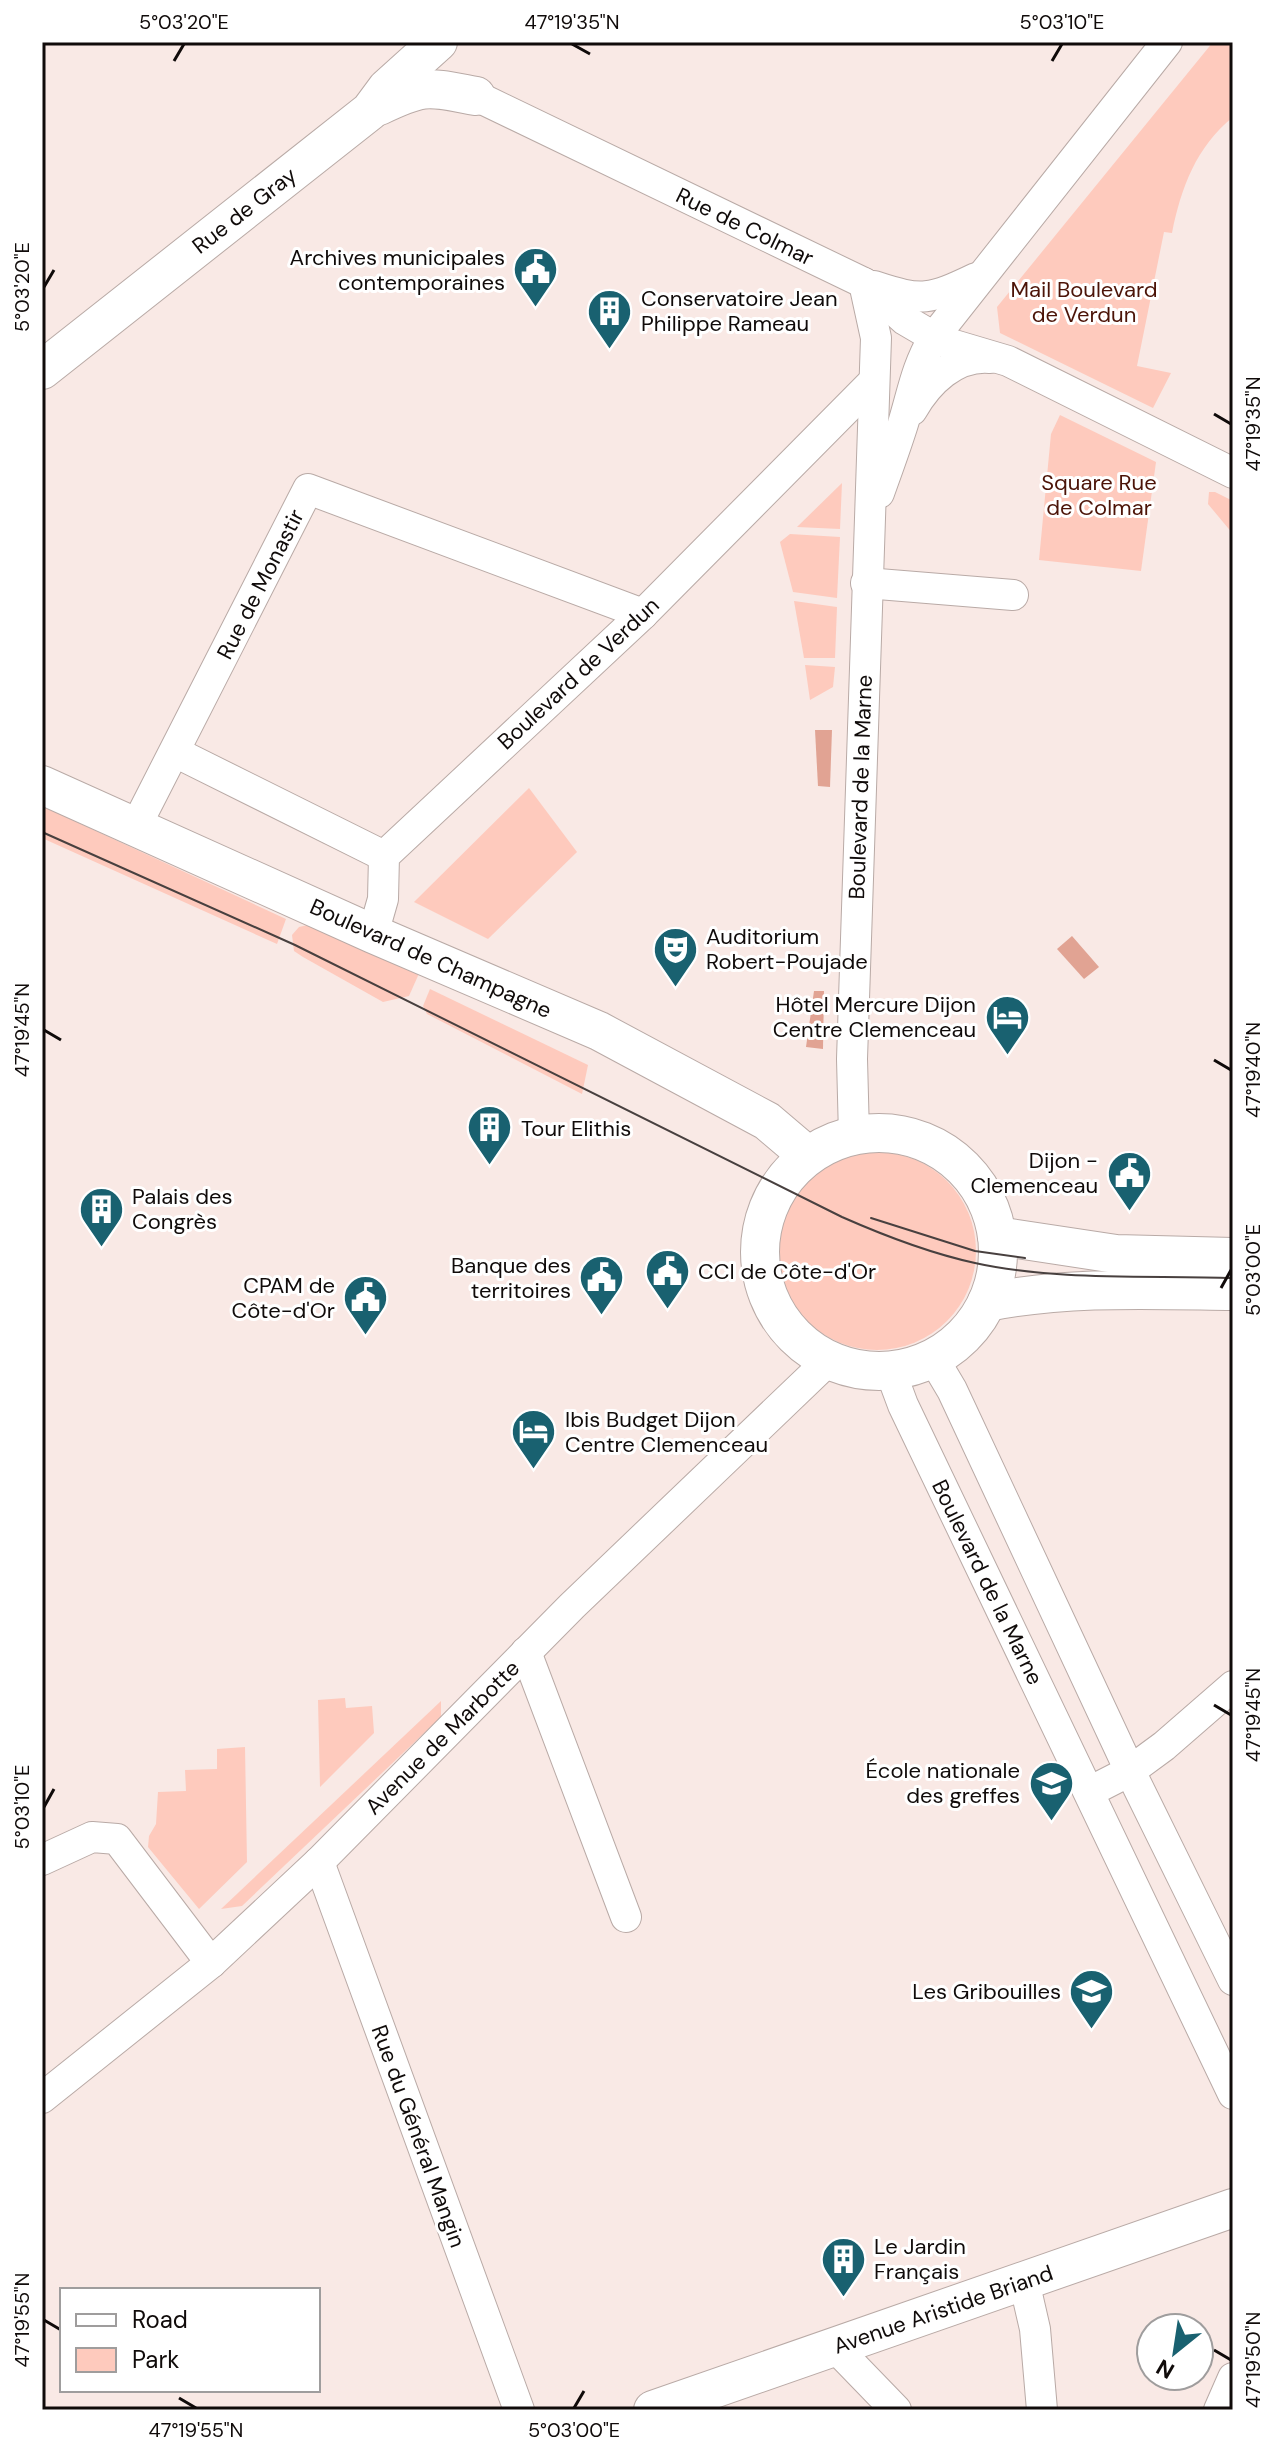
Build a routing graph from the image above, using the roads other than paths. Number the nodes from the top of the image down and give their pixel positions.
1 (438, 42) edge
2 (466, 42) edge
3 (1167, 42) edge
4 (476, 96) junction
5 (370, 111) junction
6 (979, 276) junction
7 (864, 283) junction
8 (934, 337) junction
9 (1008, 361) junction
10 (42, 370) edge
11 (874, 381) junction
12 (904, 424) junction
13 (826, 431) junction
14 (871, 445) junction
15 (1233, 473) edge
16 (869, 519) junction
17 (866, 583) junction
18 (1013, 595) dead end
19 (643, 614) junction
20 (175, 752) junction
21 (42, 785) edge
22 (136, 826) junction
23 (384, 856) junction
24 (373, 934) junction
25 (854, 1135) junction
26 (807, 1155) junction
27 (997, 1236) junction
28 (1233, 1257) edge
29 (1233, 1291) edge
30 (987, 1302) junction
31 (933, 1358) junction
32 (829, 1360) junction
33 (890, 1370) junction
34 (526, 1652) junction
35 (1233, 1686) edge
36 (1130, 1771) junction
37 (1089, 1792) junction
38 (42, 1860) edge
39 (319, 1862) junction
40 (626, 1917) dead end
41 (211, 1963) junction
42 (1233, 1980) edge
43 (1233, 2094) edge
44 (42, 2098) edge
45 (1233, 2208) edge
46 (1024, 2281) junction
47 (835, 2347) junction
48 (1233, 2378) edge
49 (519, 2410) edge
50 (653, 2410) edge
51 (896, 2410) edge
52 (1042, 2410) edge
53 (1219, 2410) edge

1 - 5 main road, Rue de Gray
2 - 4 main road, Rue de Colmar
3 - 6 street, Boulevard de la Marne
4 - 5 main road, Rue de Colmar
4 - 7 street, Rue de Colmar
5 - 10 main road, Rue de Gray
6 - 7 street
6 - 8 street, Boulevard de la Marne
6 - 9 street, Rue de Colmar
7 - 8 street, Rue de Colmar
7 - 11 street, Boulevard de la Marne
8 - 9 street, Rue de Colmar
8 - 12 street, Boulevard de la Marne
9 - 12 street, Boulevard de la Marne
9 - 15 street, Rue de Colmar
11 - 13 street, Boulevard de Verdun
11 - 14 street, Boulevard de la Marne
12 - 16 street, Boulevard de la Marne
13 - 14 street
13 - 19 street, Boulevard de Verdun
14 - 16 street, Boulevard de la Marne
16 - 17 street, Boulevard de la Marne
17 - 18 street
17 - 25 street, Boulevard de la Marne
19 - 20 street, Rue de Monastir
19 - 23 street, Boulevard de Verdun
20 - 22 street, Rue de Monastir
20 - 23 street
21 - 22 main road, Boulevard de Champagne
22 - 24 main road, Boulevard de Champagne
23 - 24 street
24 - 26 main road, Boulevard de Champagne
25 - 26 main road
25 - 27 main road
26 - 32 main road
27 - 28 main road
27 - 30 main road
29 - 30 main road
30 - 31 main road
31 - 33 main road
31 - 36 street
32 - 33 main road
32 - 34 street, Avenue de Marbotte
33 - 37 street, Boulevard de la Marne
34 - 39 street, Avenue de Marbotte
34 - 40 street
35 - 36 street
36 - 37 street
36 - 42 street
37 - 43 street, Boulevard de la Marne
38 - 41 street
39 - 41 street, Avenue de Marbotte
39 - 49 street, Rue du Général Mangin
41 - 44 street, Avenue de Marbotte
45 - 46 main road, Avenue Aristide Briand
46 - 47 main road, Avenue Aristide Briand
46 - 52 street
47 - 50 main road, Avenue Aristide Briand
47 - 51 street
48 - 53 street

